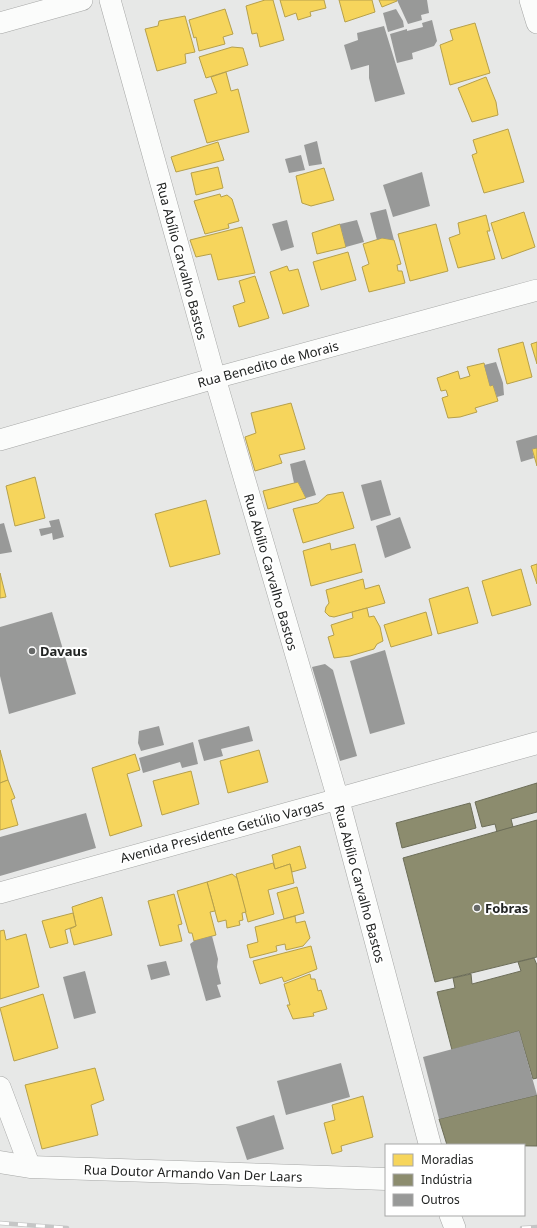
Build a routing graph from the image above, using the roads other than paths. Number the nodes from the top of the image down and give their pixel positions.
1 (82, 0) edge
2 (110, 0) edge
3 (530, 0) edge
4 (0, 23) edge
5 (537, 23) edge
6 (537, 290) edge
7 (215, 378) junction
8 (0, 440) edge
9 (537, 743) edge
10 (338, 799) junction
11 (0, 893) edge
12 (0, 1087) edge
13 (430, 1144) edge
14 (0, 1162) edge
15 (30, 1167) junction
16 (385, 1179) edge
17 (450, 1216) edge
18 (454, 1228) edge

1 - 4 street
2 - 7 street, Rua Abílio Carvalho Bastos
3 - 5 street
6 - 7 street, Rua Benedito de Morais
7 - 8 street, Rua Benedito de Morais
7 - 10 street, Rua Abílio Carvalho Bastos
9 - 10 main road, Avenida Presidente Getúlio Vargas
10 - 11 street, Avenida Presidente Getúlio Vargas
10 - 13 main road, Rua Abílio Carvalho Bastos
12 - 15 street
14 - 15 main road, Rua Doutor Armando Van Der Laars
15 - 16 main road, Rua Doutor Armando Van Der Laars
17 - 18 street

